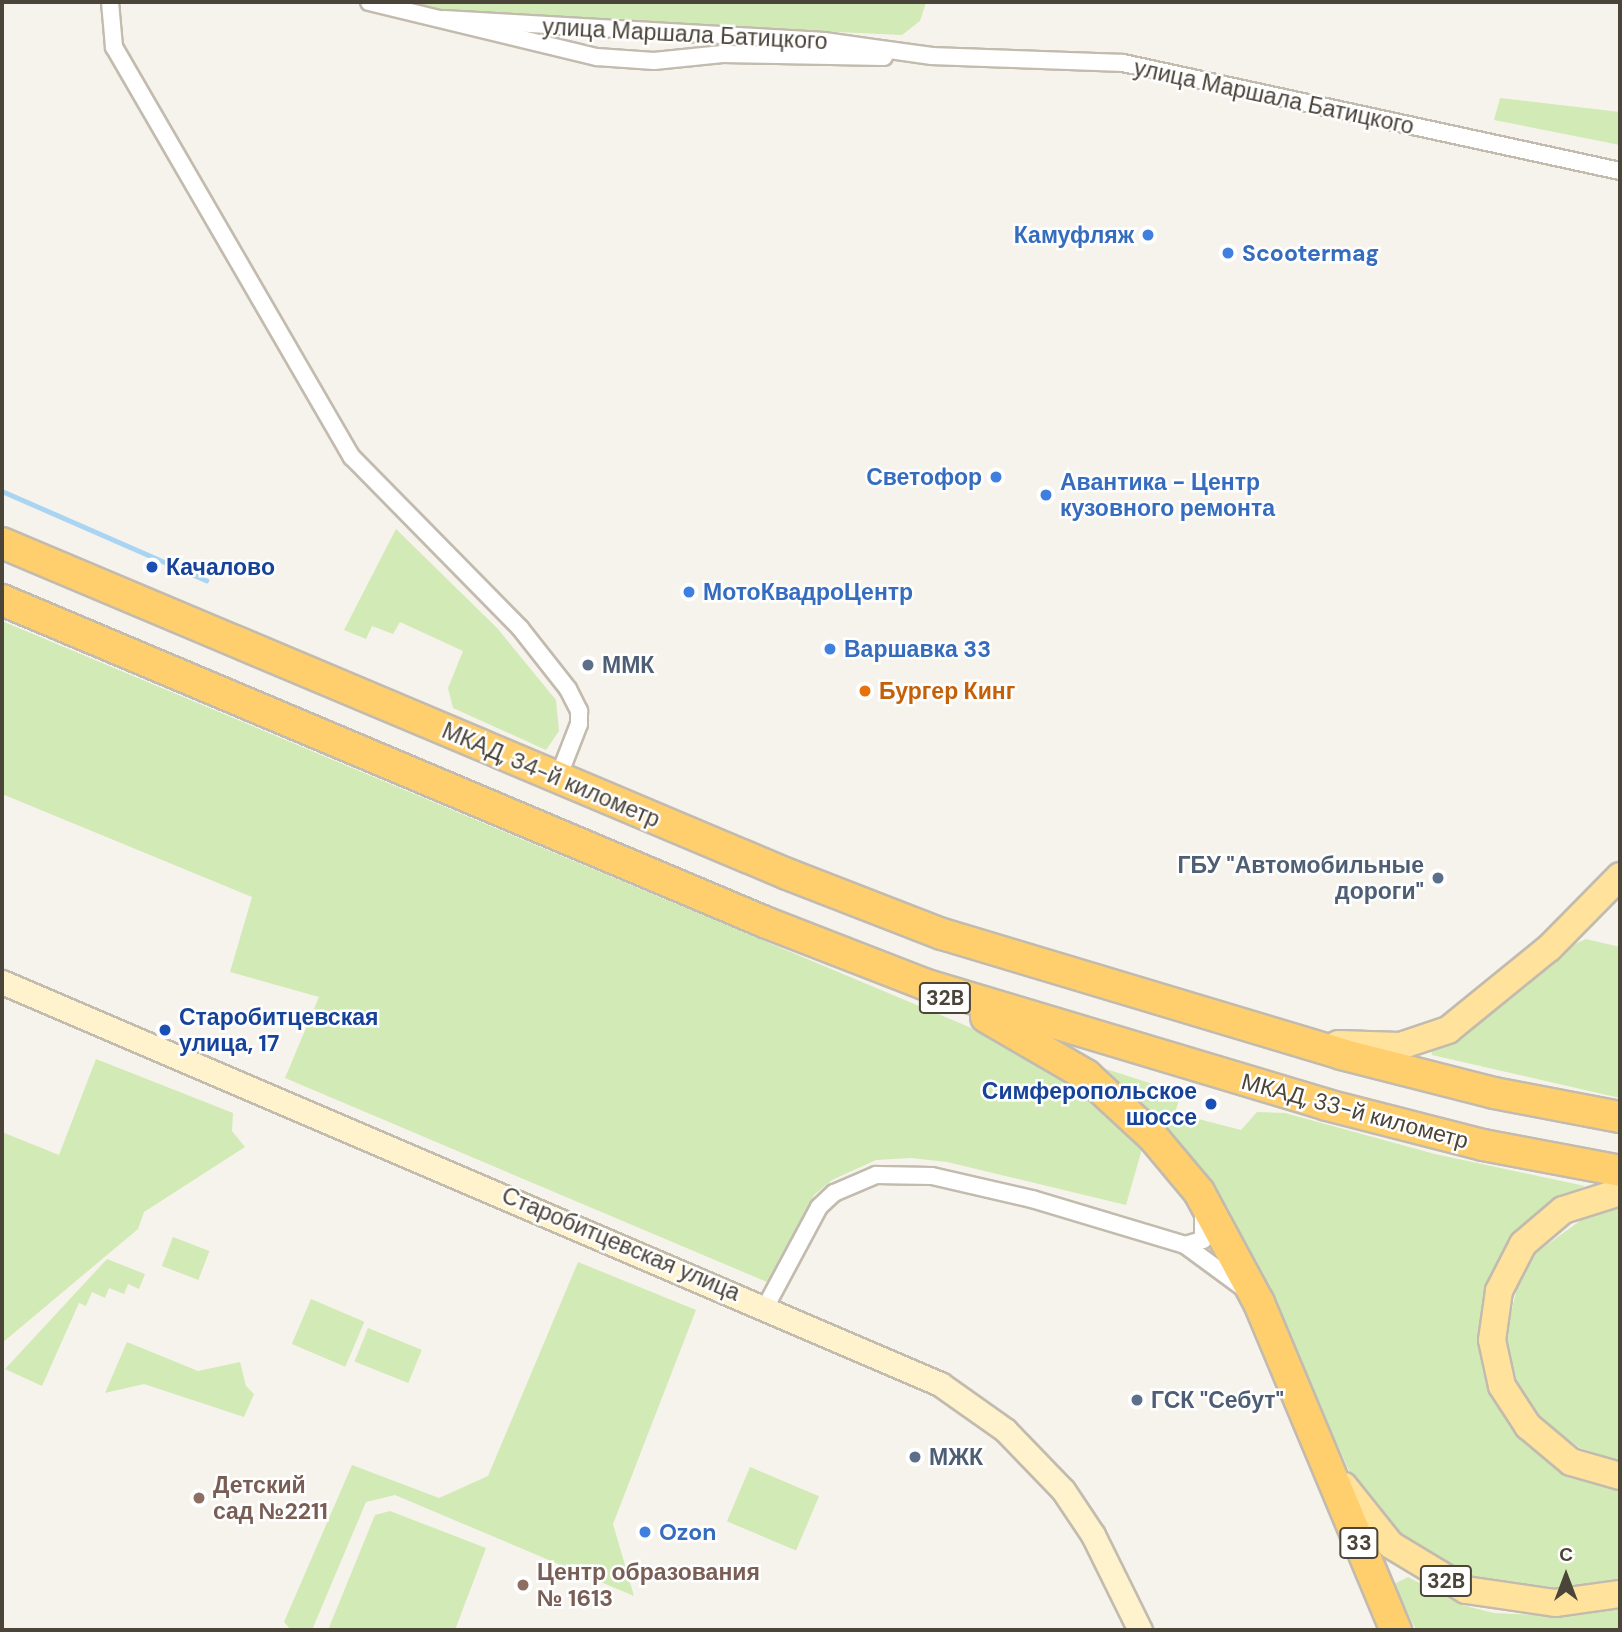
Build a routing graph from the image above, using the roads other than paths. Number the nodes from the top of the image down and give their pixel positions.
1 (110, 2) edge
2 (369, 2) edge
3 (444, 19) junction
4 (925, 55) junction
5 (1620, 171) edge
6 (2, 543) edge
7 (2, 600) edge
8 (558, 778) junction
9 (1620, 876) edge
10 (848, 956) junction
11 (2, 982) edge
12 (1260, 1031) junction
13 (1620, 1118) edge
14 (1620, 1171) edge
15 (1199, 1192) junction
16 (1620, 1192) edge
17 (1185, 1245) junction
18 (1259, 1303) junction
19 (766, 1306) junction
20 (1325, 1454) junction
21 (1620, 1476) edge
22 (1620, 1594) edge
23 (1140, 1630) edge
24 (1396, 1630) edge

1 - 8 street
2 - 3 street, улица Маршала Батицкого
3 - 4 street, улица Маршала Батицкого
3 - 4 street, улица Маршала Батицкого
4 - 5 street, улица Маршала Батицкого
6 - 8 highway, МКАД, 34-й километр
7 - 10 highway
8 - 12 highway, МКАД, 34-й километр
9 - 12 main road
10 - 14 highway, МКАД, 33-й километр
10 - 15 highway, 32B
11 - 19 street, Старобитцевская улица
12 - 13 highway
15 - 17 street
15 - 18 highway, 32B
16 - 21 main road
17 - 18 street
17 - 19 street
18 - 20 highway, 32B
19 - 23 street, Старобитцевская улица
20 - 22 main road, 32B
20 - 24 highway, 33

